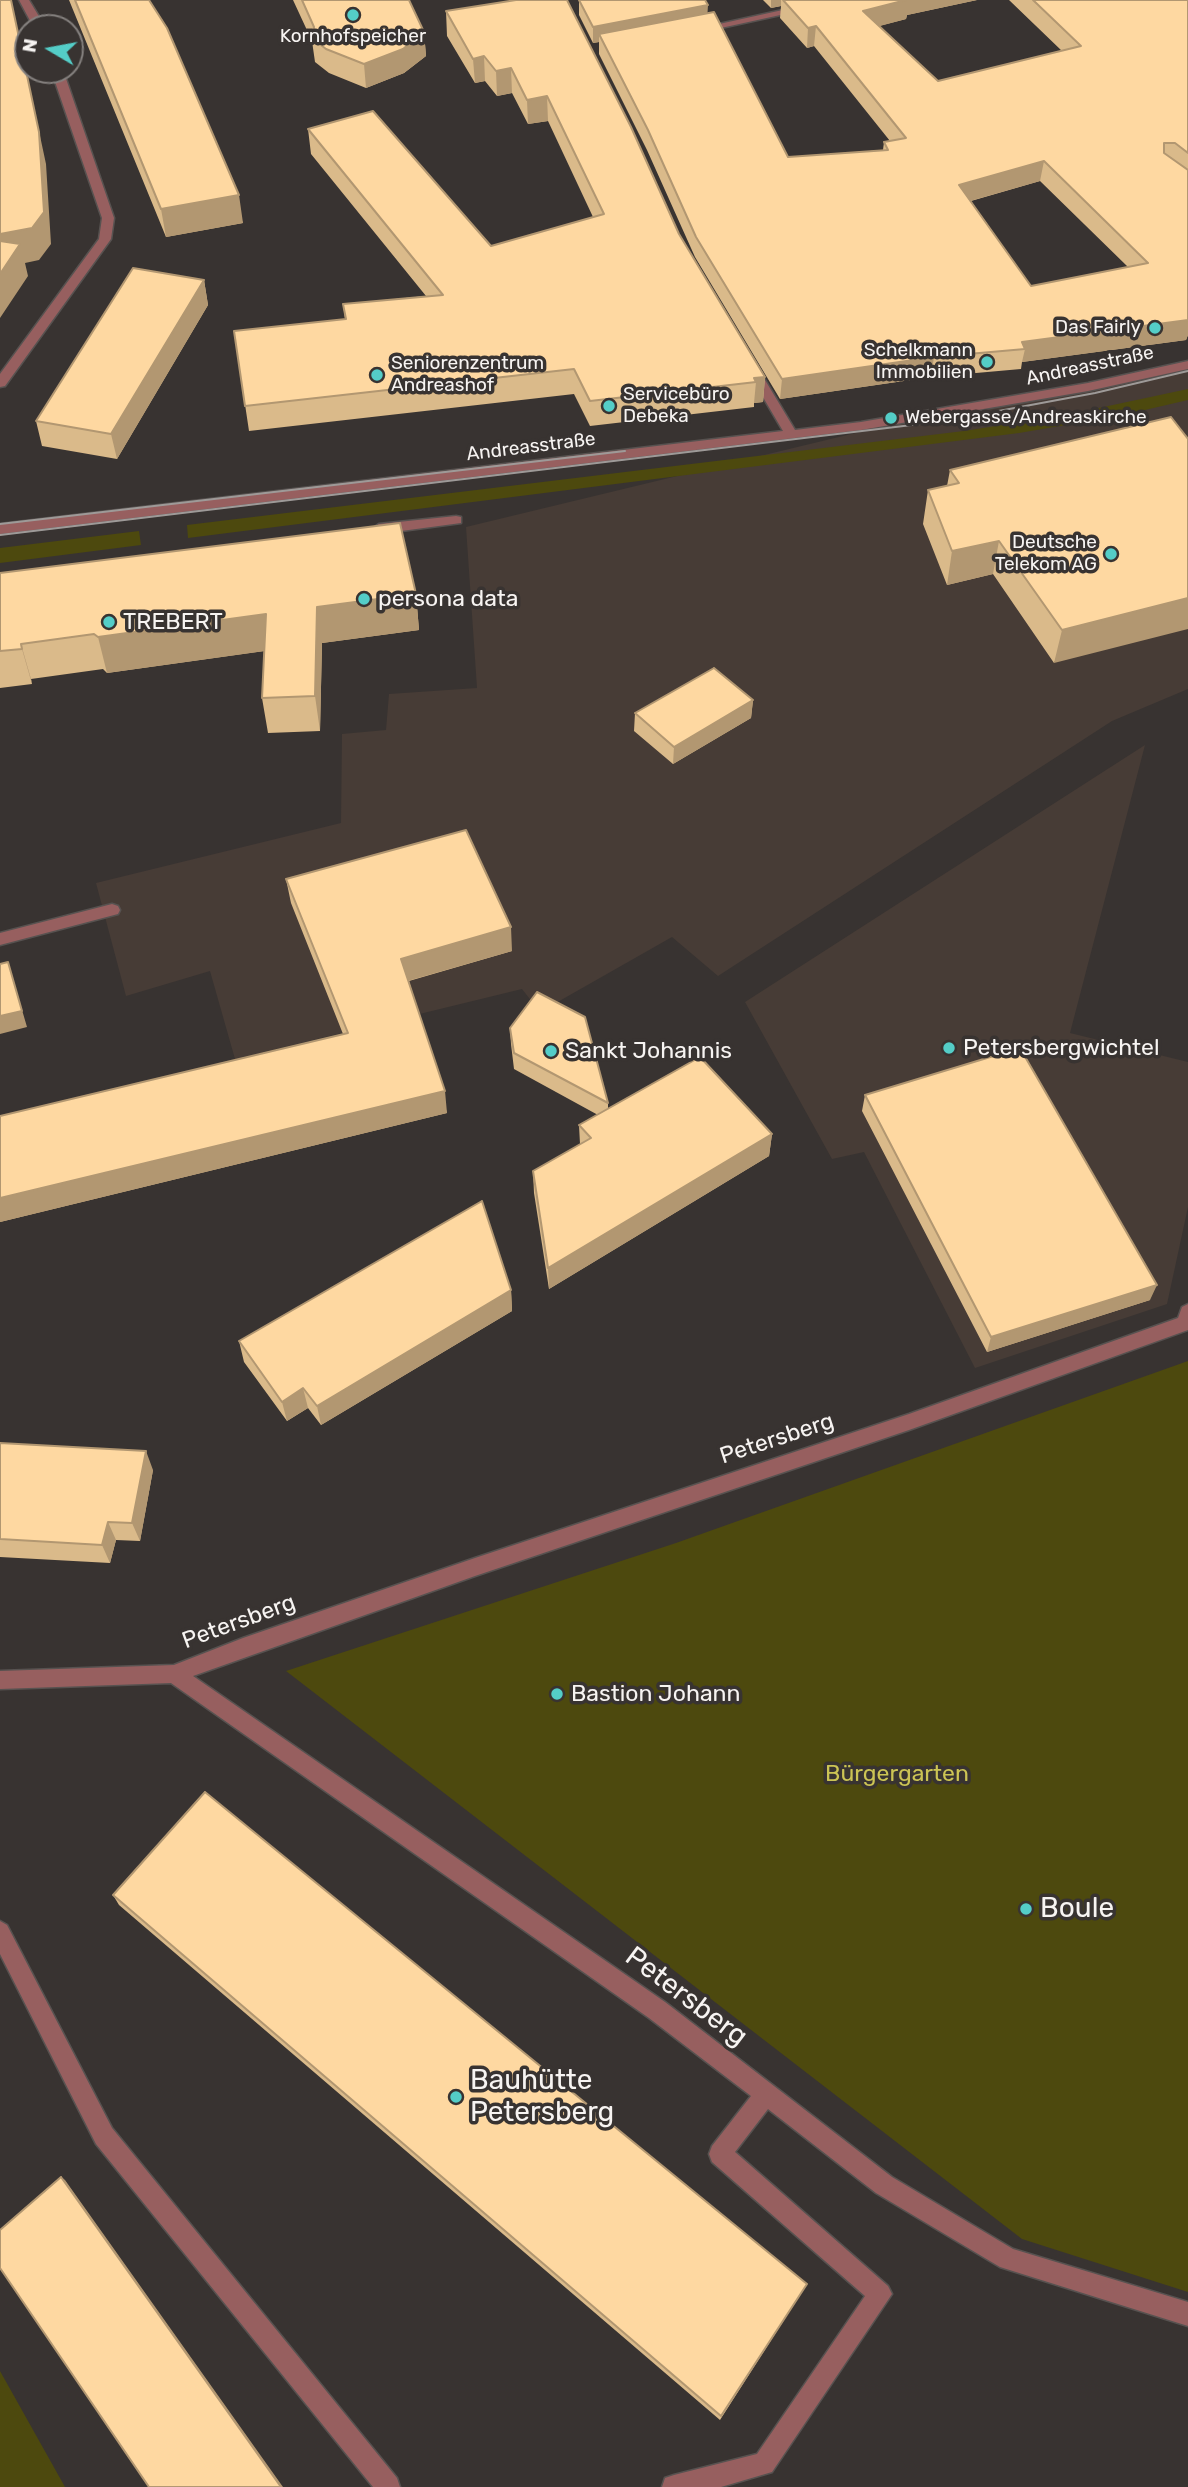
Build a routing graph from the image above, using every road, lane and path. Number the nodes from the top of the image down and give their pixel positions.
1 (844, 0) edge
2 (690, 31) edge
3 (62, 84) edge
4 (748, 363) edge
5 (1188, 365) edge
6 (0, 383) edge
7 (792, 435) junction
8 (456, 520) dead end
9 (0, 529) edge
10 (367, 530) edge
11 (112, 910) dead end
12 (0, 939) edge
13 (1188, 1312) edge
14 (174, 1674) junction
15 (0, 1680) edge
16 (0, 1932) edge
17 (766, 2094) junction
18 (1188, 2314) edge
19 (388, 2487) edge
20 (674, 2487) edge

1 - 2 street
3 - 6 street
4 - 7 street
5 - 7 street, Andreasstraße
7 - 9 street, Andreasstraße
8 - 10 street
11 - 12 street
13 - 14 street, Petersberg
14 - 15 street, Petersberg
14 - 17 street, Petersberg
16 - 19 street
17 - 18 street, Petersberg
17 - 20 street

